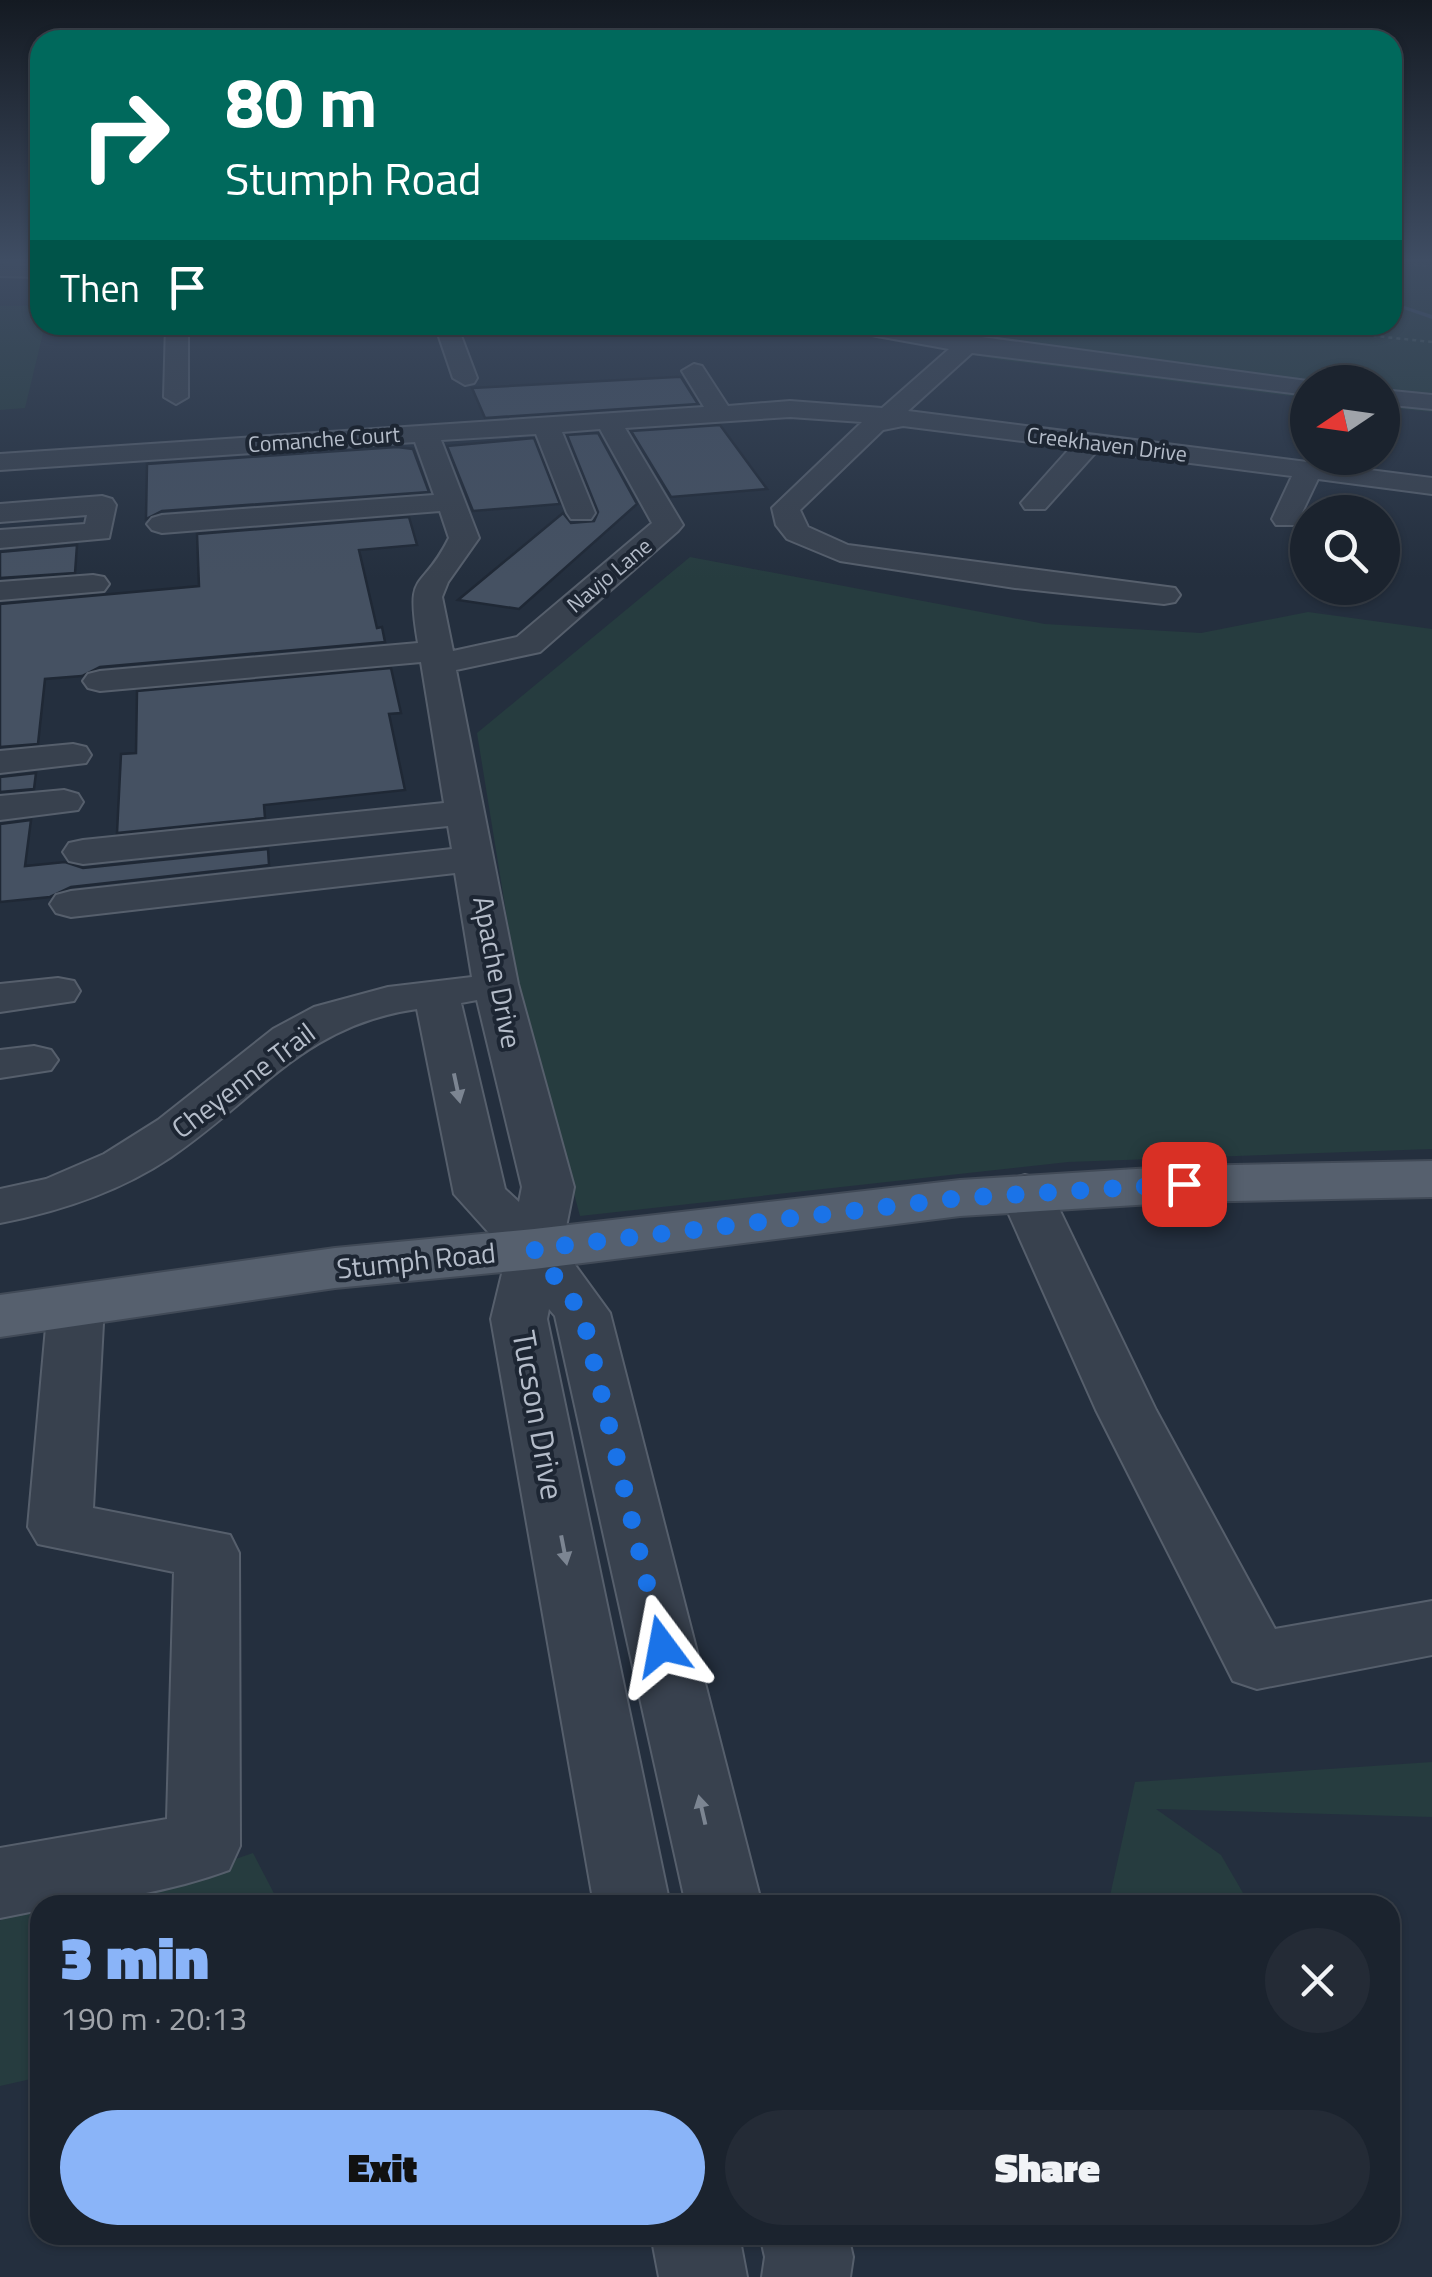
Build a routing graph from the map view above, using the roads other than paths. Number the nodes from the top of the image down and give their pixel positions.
1 (176, 366) edge
2 (462, 366) edge
3 (946, 366) edge
4 (1136, 366) edge
5 (694, 371) dead end
6 (466, 378) dead end
7 (1290, 386) edge
8 (176, 397) dead end
9 (1400, 399) edge
10 (1432, 402) edge
11 (720, 412) junction
12 (1013, 414) dead end
13 (895, 417) junction
14 (608, 420) junction
15 (546, 425) junction
16 (1049, 428) junction
17 (426, 432) junction
18 (1099, 434) junction
19 (0, 462) edge
20 (1290, 467) edge
21 (1306, 475) edge
22 (1347, 475) edge
23 (1432, 486) edge
24 (446, 490) junction
25 (1034, 504) dead end
26 (164, 511) dead end
27 (0, 513) edge
28 (581, 513) dead end
29 (1286, 519) dead end
30 (0, 540) edge
31 (92, 584) dead end
32 (0, 591) edge
33 (1164, 596) dead end
34 (392, 622) dead end
35 (435, 645) junction
36 (100, 681) dead end
37 (73, 754) dead end
38 (0, 762) edge
39 (64, 802) dead end
40 (0, 808) edge
41 (465, 812) junction
42 (412, 818) junction
43 (83, 852) dead end
44 (475, 859) junction
45 (421, 865) junction
46 (71, 904) dead end
47 (496, 984) junction
48 (58, 991) dead end
49 (436, 993) junction
50 (0, 998) edge
51 (1432, 1179) edge
52 (1025, 1192) junction
53 (0, 1206) edge
54 (534, 1249) junction
55 (76, 1305) junction
56 (0, 1316) edge
57 (1432, 1628) edge
58 (0, 1883) edge
59 (630, 1895) edge
60 (722, 1895) edge
61 (697, 2245) edge
62 (806, 2245) edge
63 (703, 2277) edge
64 (806, 2277) edge

1 - 8 street
2 - 6 street
3 - 13 street
4 - 7 street
5 - 11 street
9 - 10 street
11 - 13 street, Comanche Court
11 - 14 street, Comanche Court
12 - 16 street
13 - 16 street, Creekhaven Drive
13 - 33 street
14 - 15 street, Comanche Court
14 - 35 street, Navjo Lane
15 - 17 street, Comanche Court
15 - 28 street
16 - 18 street, Creekhaven Drive
17 - 19 street, Comanche Court
17 - 24 street, Apache Drive
18 - 20 street, Creekhaven Drive
18 - 25 street
21 - 29 street
22 - 23 street, Creekhaven Drive
24 - 26 street
24 - 35 street, Apache Drive
27 - 30 street
31 - 32 street
34 - 35 street
35 - 36 street
35 - 41 street, Apache Drive
37 - 38 street
39 - 40 street
41 - 42 street
41 - 44 street, Apache Drive
42 - 43 street
42 - 45 street
44 - 45 street
44 - 47 street, Apache Drive
45 - 46 street
47 - 49 street, Cheyenne Trail
47 - 54 street, Apache Drive
48 - 50 street
49 - 53 street, Cheyenne Trail
49 -> 54 street
51 - 52 main road, Stumph Road
52 - 54 main road, Stumph Road
52 - 57 street
54 - 55 main road, Stumph Road
54 -> 59 street, Tucson Drive
60 -> 54 street, Tucson Drive
55 - 56 main road, Stumph Road
55 - 58 street
61 - 63 street
62 - 64 street

